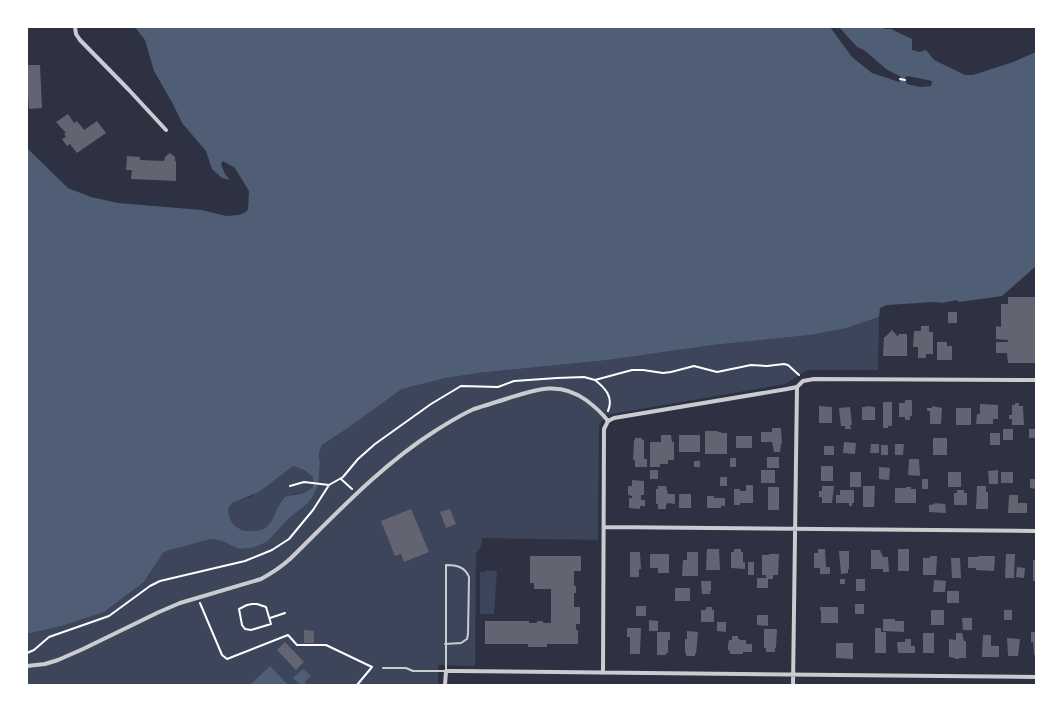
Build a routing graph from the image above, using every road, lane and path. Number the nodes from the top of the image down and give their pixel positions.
1 (74, 27) edge
2 (900, 79) dead end
3 (905, 80) dead end
4 (166, 130) dead end
5 (798, 374) dead end
6 (595, 380) junction
7 (1036, 380) edge
8 (797, 387) junction
9 (604, 416) junction
10 (608, 421) junction
11 (341, 479) junction
12 (330, 485) junction
13 (290, 486) dead end
14 (357, 494) junction
15 (604, 527) junction
16 (795, 529) junction
17 (1036, 531) edge
18 (198, 597) junction
19 (285, 613) dead end
20 (270, 618) junction
21 (445, 644) junction
22 (27, 653) edge
23 (27, 666) edge
24 (383, 668) dead end
25 (446, 672) junction
26 (603, 673) junction
27 (794, 674) junction
28 (1036, 677) edge
29 (357, 685) edge
30 (445, 685) edge
31 (793, 685) edge

1 - 4 street
2 - 3 path
5 - 6 path
6 - 9 path
6 - 11 path
7 - 8 street
8 - 10 street
8 - 16 street
9 - 10 street
9 - 14 street
10 - 15 street
11 - 12 path
11 - 14 path
12 - 13 path
12 - 22 path
14 - 18 street
15 - 16 street
15 - 26 street
16 - 17 street
16 - 27 street
18 - 23 street
18 - 29 path
19 - 20 path
20 - 20 path
21 - 21 lane
21 - 25 lane
24 - 25 lane
25 - 26 street
25 - 30 street
26 - 27 street
27 - 28 street
27 - 31 street

